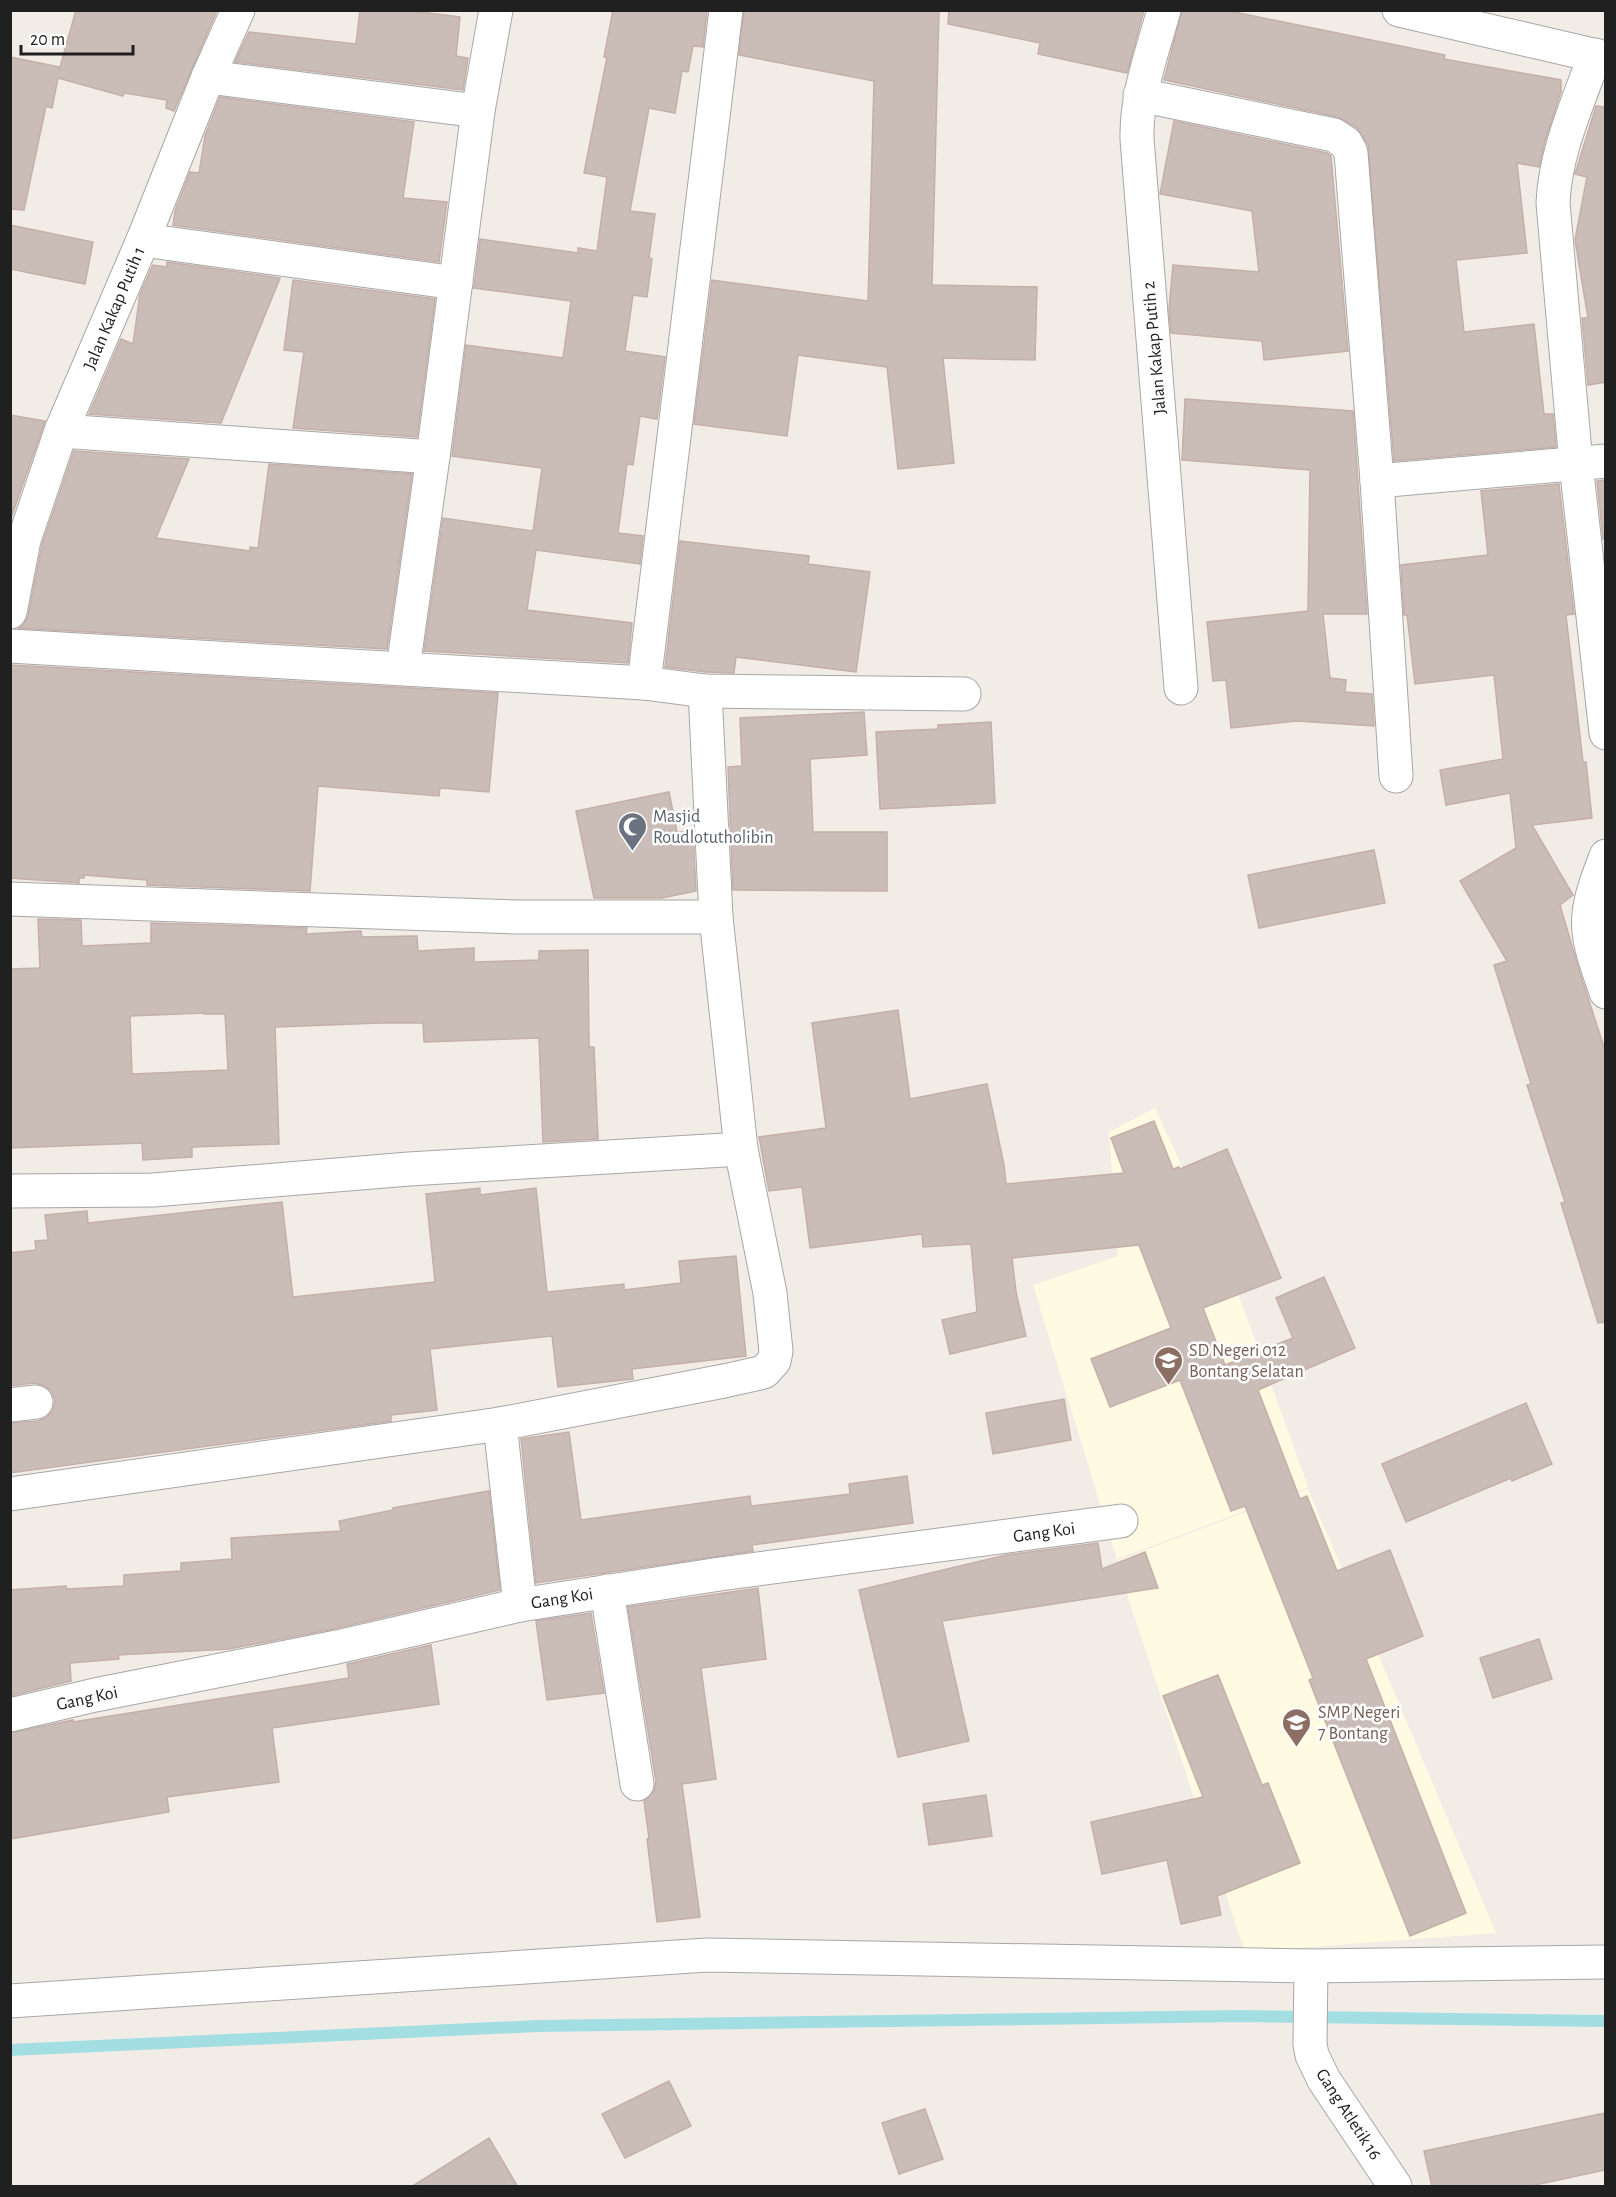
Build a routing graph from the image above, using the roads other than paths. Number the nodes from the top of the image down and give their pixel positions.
1 (237, 10) edge
2 (496, 10) edge
3 (726, 10) edge
4 (1164, 10) edge
5 (1399, 10) edge
6 (1600, 57) edge
7 (208, 77) junction
8 (1140, 95) junction
9 (478, 111) junction
10 (143, 240) junction
11 (456, 283) junction
12 (61, 431) junction
13 (433, 457) junction
14 (1591, 463) edge
15 (1377, 481) junction
16 (10, 612) edge
17 (10, 646) edge
18 (403, 668) junction
19 (644, 683) junction
20 (1181, 688) dead end
21 (705, 691) junction
22 (964, 694) dead end
23 (1605, 734) edge
24 (1396, 776) dead end
25 (1605, 856) edge
26 (10, 899) edge
27 (716, 917) junction
28 (1605, 992) edge
29 (741, 1149) junction
30 (10, 1191) edge
31 (500, 1424) junction
32 (10, 1494) edge
33 (1121, 1521) dead end
34 (607, 1592) junction
35 (520, 1605) junction
36 (10, 1715) edge
37 (638, 1784) dead end
38 (1605, 1962) edge
39 (1310, 1980) junction
40 (10, 2001) edge
41 (1395, 2187) edge

1 - 7 street, Jalan Kakap Putih 1
2 - 9 street
3 - 19 street
4 - 8 street, Jalan Kakap Putih 2
5 - 6 street
6 - 14 street
7 - 9 street
7 - 10 street, Jalan Kakap Putih 1
8 - 15 street
8 - 20 street, Jalan Kakap Putih 2
9 - 11 street
10 - 11 street
10 - 12 street, Jalan Kakap Putih 1
11 - 13 street
12 - 13 street
12 - 16 street, Jalan Kakap Putih 1
13 - 18 street
14 - 15 street
14 - 23 street
15 - 24 street
17 - 18 street
18 - 19 street
19 - 21 street
21 - 22 street
21 - 27 street
25 - 28 street
26 - 27 street
27 - 29 street
29 - 30 street
29 - 31 street
31 - 32 street
31 - 35 street
33 - 34 street, Gang Koi
34 - 35 street, Gang Koi
34 - 37 street
35 - 36 street, Gang Koi
38 - 39 street
39 - 40 street
39 - 41 street, Gang Atletik 16

